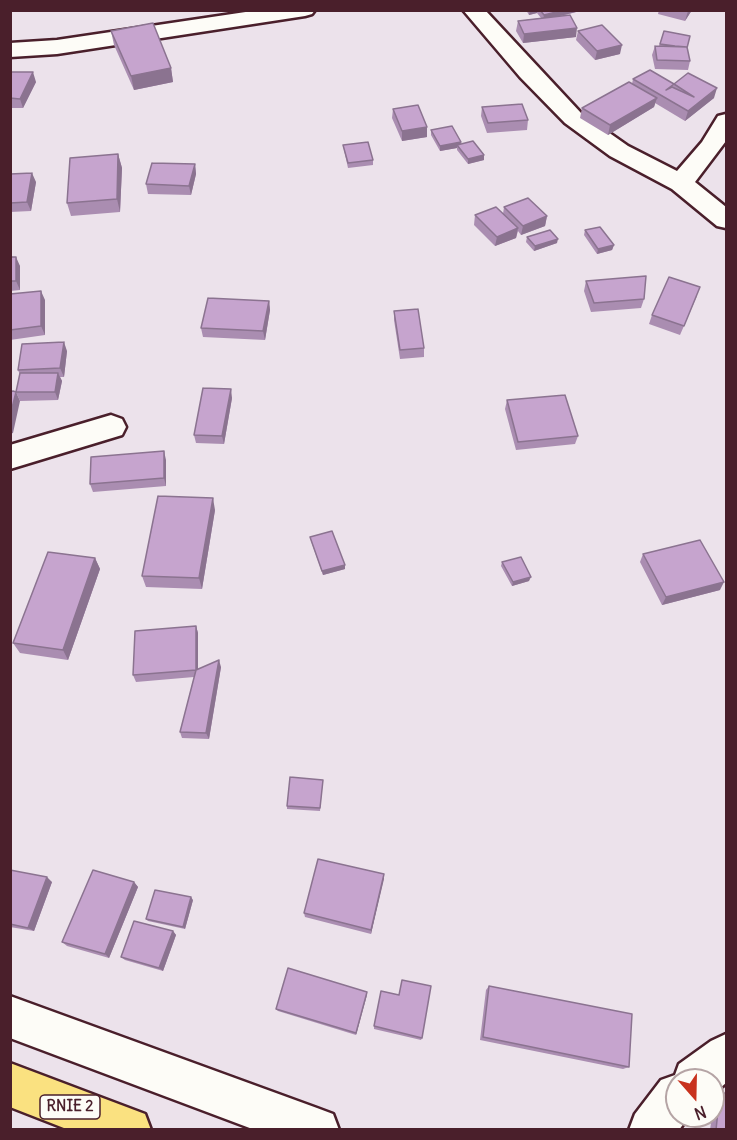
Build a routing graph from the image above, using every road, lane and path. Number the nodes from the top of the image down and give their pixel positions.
1 (305, 10) edge
2 (473, 10) edge
3 (10, 50) edge
4 (726, 121) edge
5 (681, 183) junction
6 (726, 220) edge
7 (111, 427) dead end
8 (10, 457) edge
9 (10, 1017) edge
10 (726, 1056) edge
11 (710, 1068) edge
12 (10, 1085) edge
13 (665, 1112) edge
14 (129, 1130) edge
15 (317, 1130) edge
16 (651, 1130) edge

1 - 3 street
2 - 5 street
4 - 5 street
5 - 6 street
7 - 8 street
9 - 15 street
10 - 11 street
12 - 14 highway, RNIE 2 / RNIE 2
13 - 16 street

